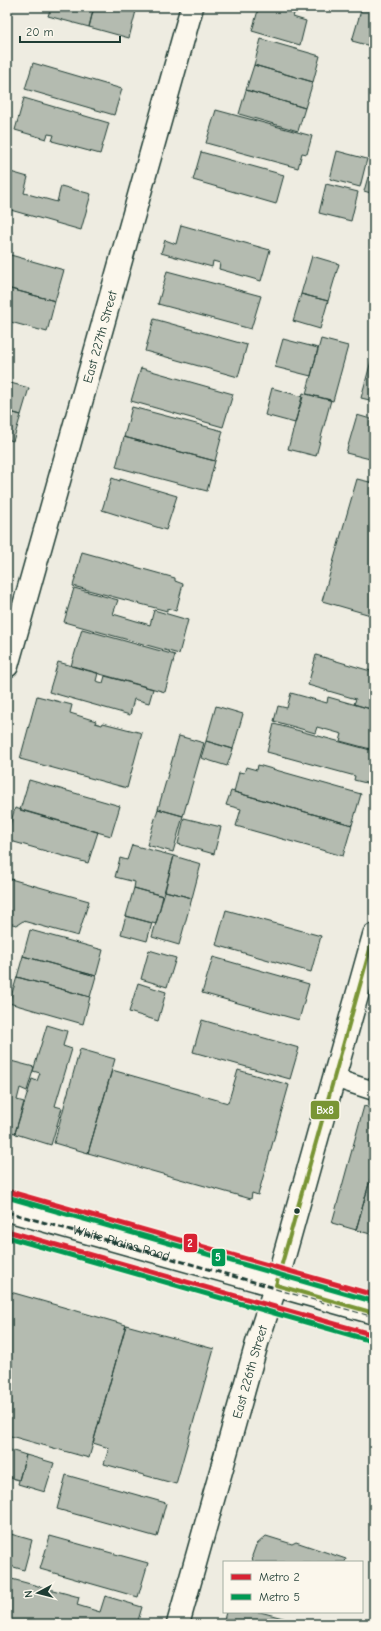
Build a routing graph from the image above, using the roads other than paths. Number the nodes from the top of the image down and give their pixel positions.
1 (192, 7) edge
2 (7, 666) edge
3 (374, 935) edge
4 (334, 1078) junction
5 (374, 1090) edge
6 (7, 1210) edge
7 (276, 1285) junction
8 (374, 1313) edge
9 (178, 1624) edge

1 - 2 street, East 227th Street
3 - 4 street, East 226th Street
4 - 5 lane
4 - 7 street, East 226th Street
6 - 7 street, White Plains Road
7 - 8 street, White Plains Road
7 - 9 street, East 226th Street

